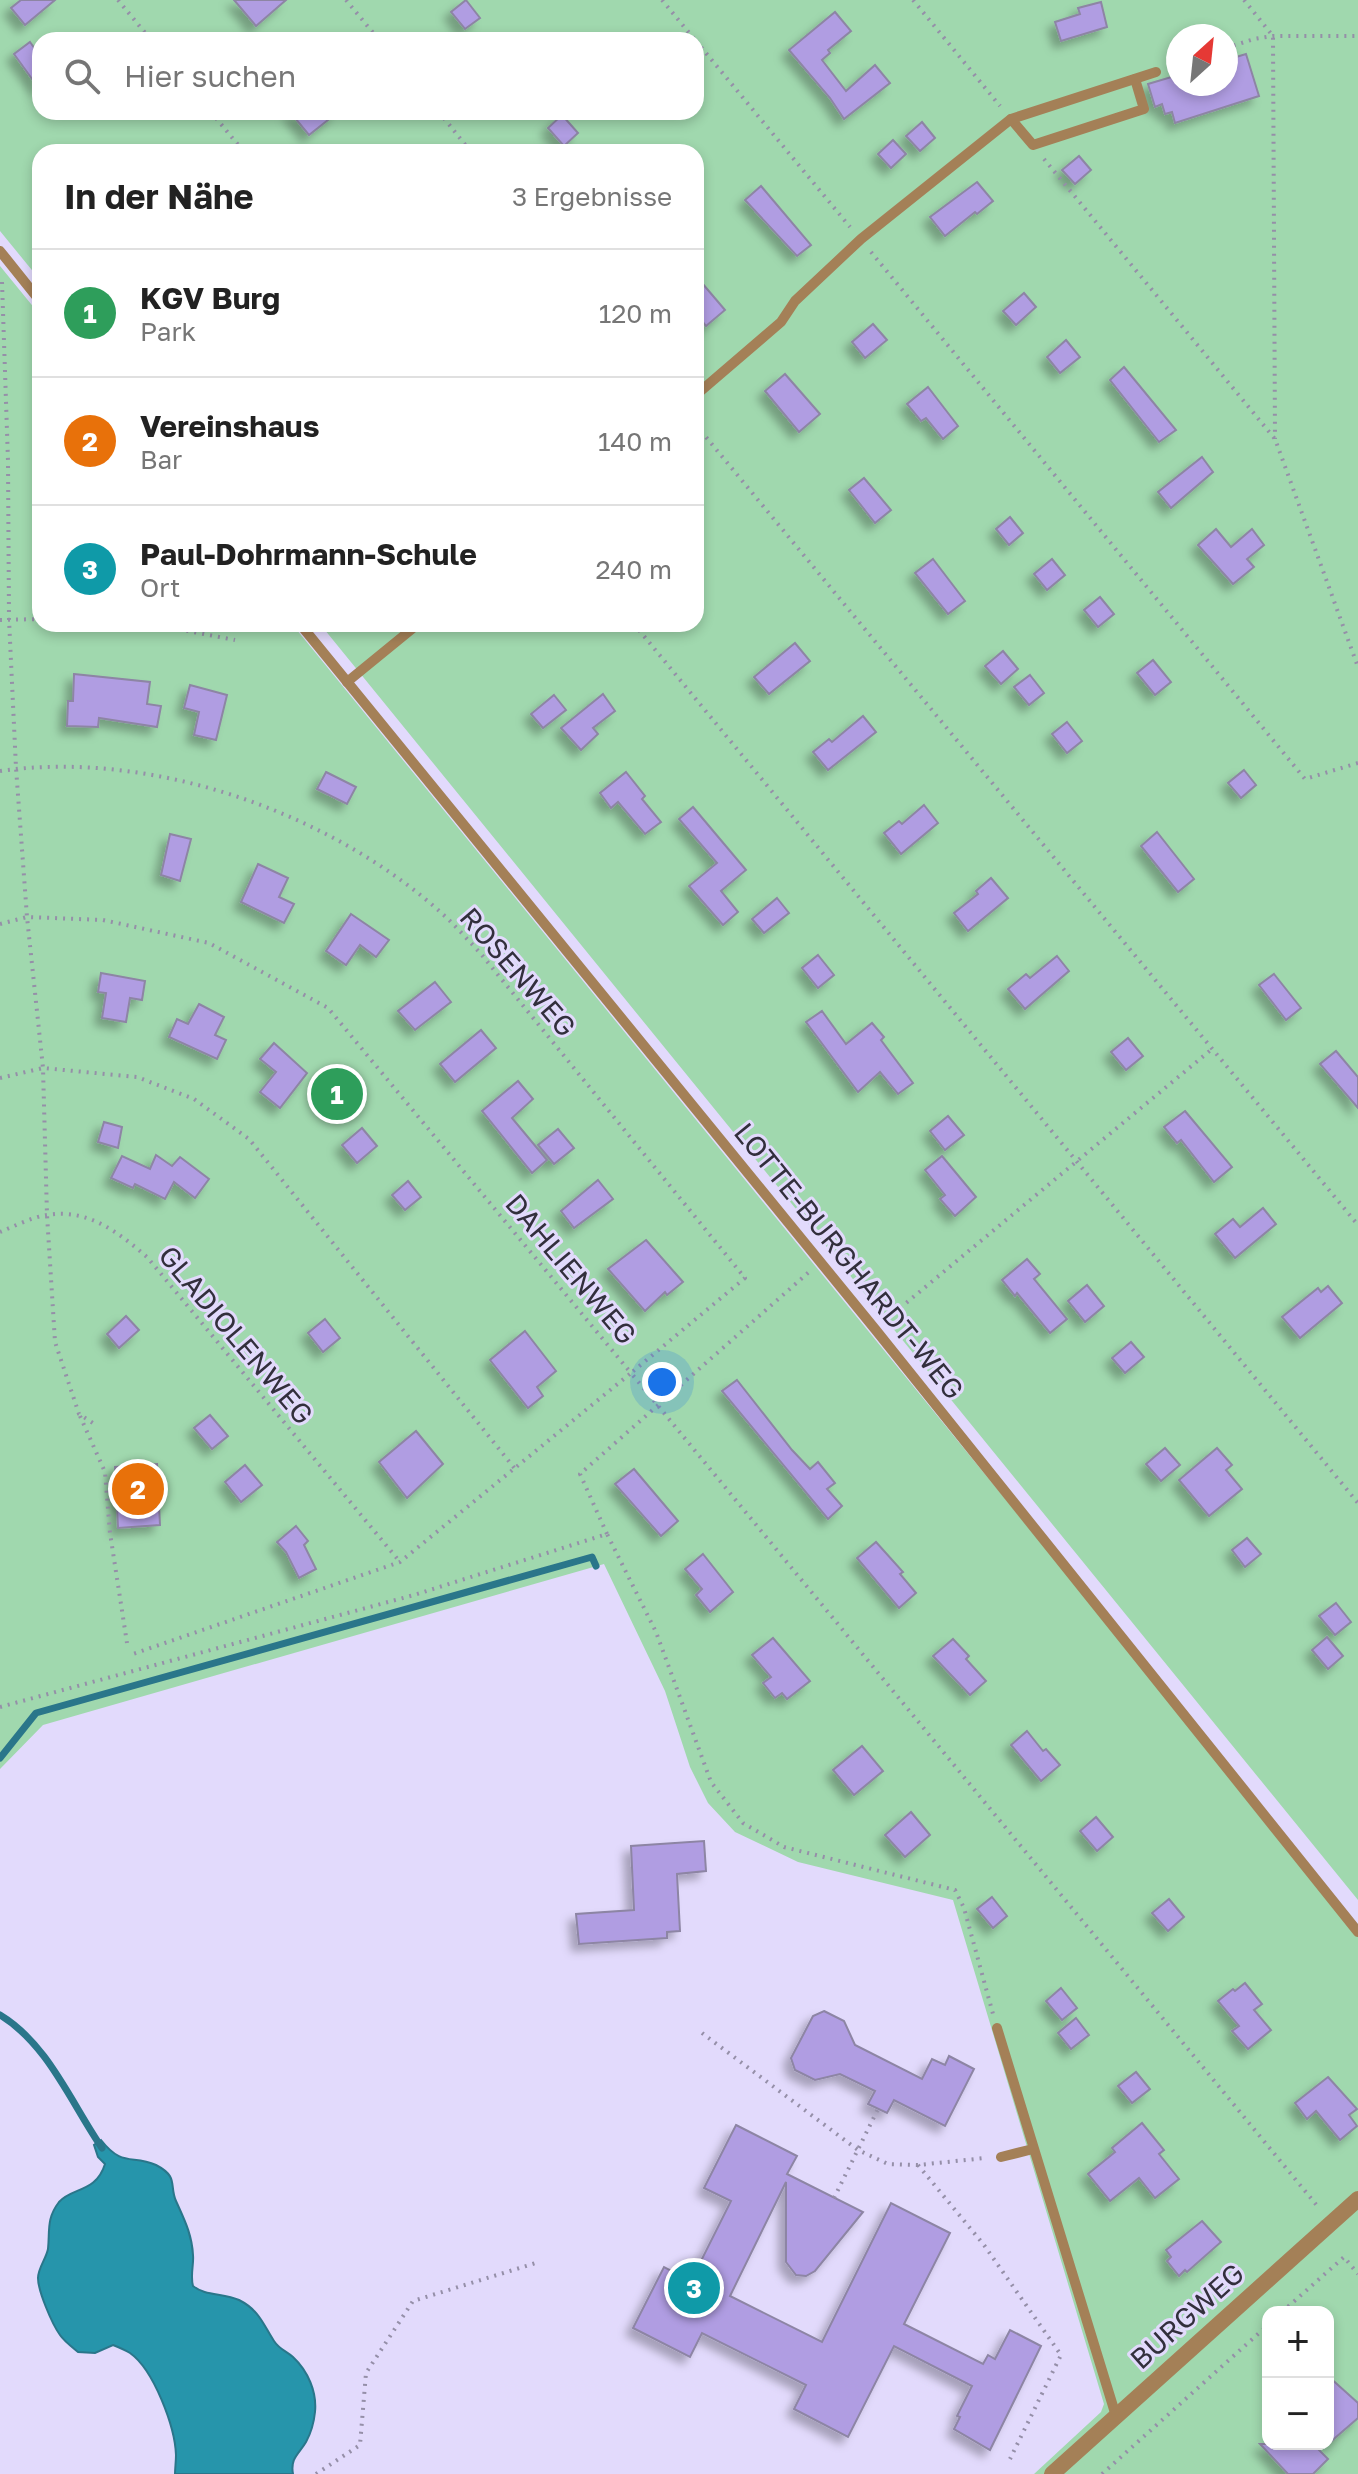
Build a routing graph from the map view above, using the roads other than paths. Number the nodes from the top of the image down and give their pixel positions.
1 (1156, 72) dead end
2 (1135, 79) junction
3 (1011, 119) junction
4 (0, 251) edge
5 (32, 291) edge
6 (704, 388) edge
7 (306, 632) edge
8 (408, 632) edge
9 (347, 682) junction
10 (1358, 1932) edge
11 (997, 2028) road end
12 (1033, 2149) junction
13 (1001, 2157) road end
14 (1358, 2199) edge
15 (1116, 2416) junction
16 (1052, 2474) edge

1 - 2 lane
2 - 3 lane
2 - 3 lane
3 - 6 lane
4 - 5 lane
7 - 9 lane, LOTTE-BURGHARDT-WEG
8 - 9 lane
9 - 10 lane, LOTTE-BURGHARDT-WEG
11 - 12 lane
12 - 13 lane
12 - 15 lane
14 - 15 street, BURGWEG
15 - 16 street, BURGWEG

